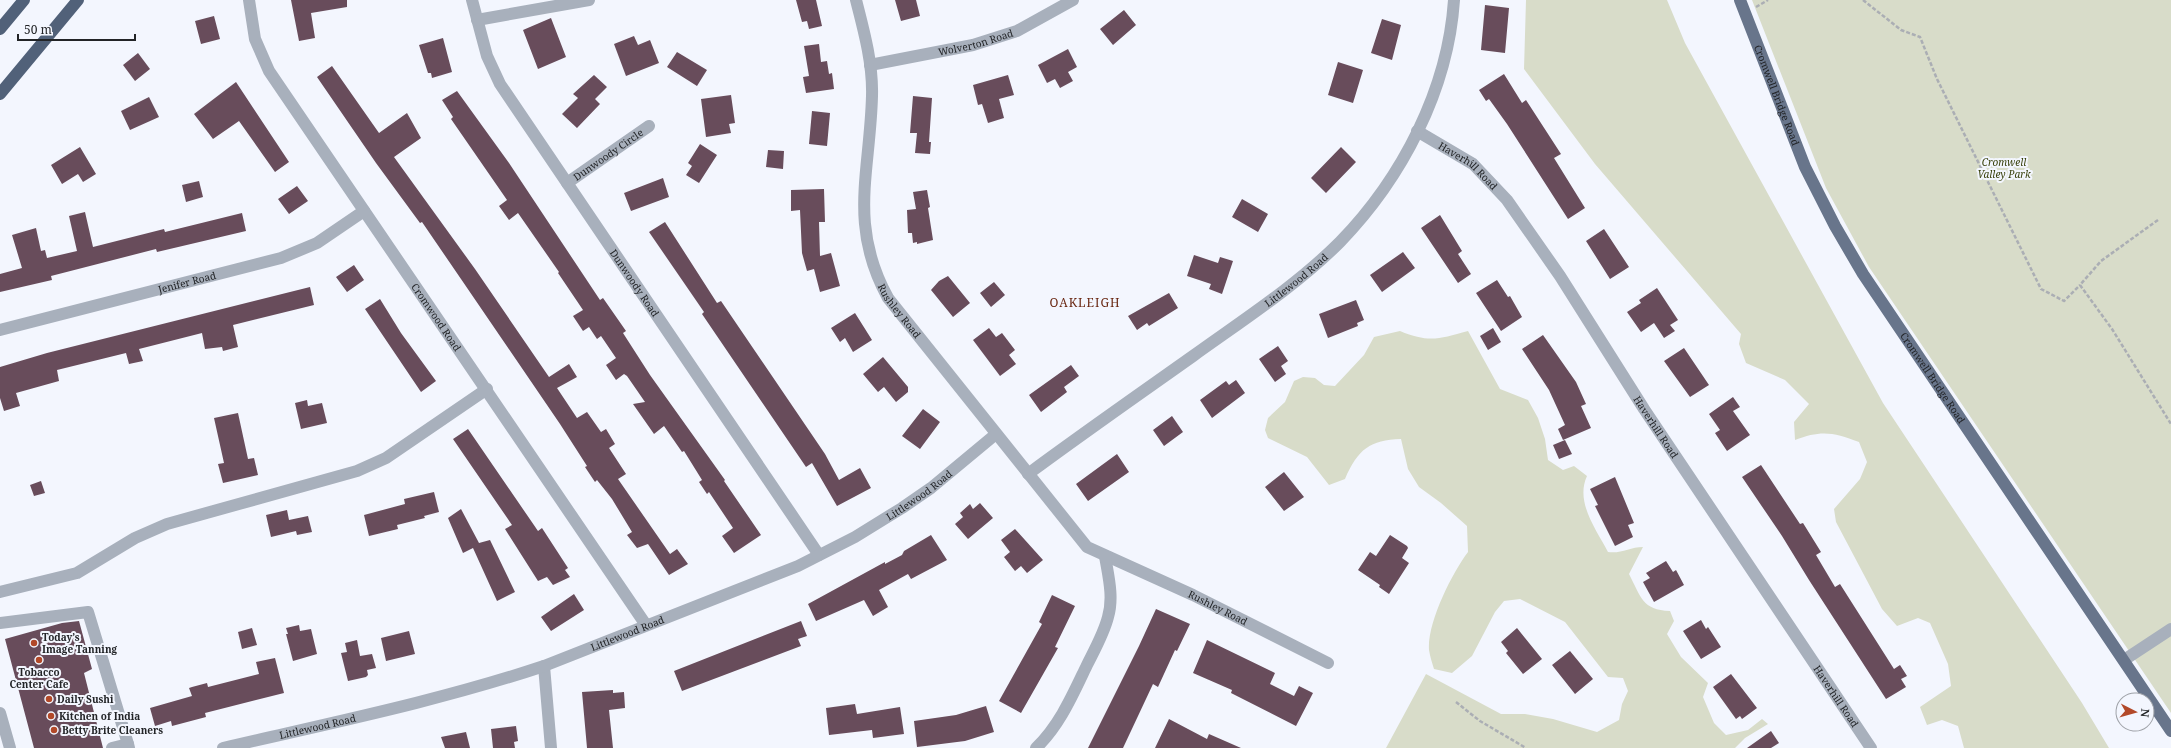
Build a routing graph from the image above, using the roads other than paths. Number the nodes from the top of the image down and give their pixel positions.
1 (24, 0) edge
2 (78, 0) edge
3 (249, 0) edge
4 (472, 0) edge
5 (590, 0) edge
6 (856, 0) edge
7 (1073, 0) edge
8 (1454, 0) edge
9 (1740, 0) edge
10 (477, 20) junction
11 (0, 29) edge
12 (870, 65) junction
13 (0, 94) edge
14 (650, 126) dead end
15 (1417, 131) junction
16 (567, 183) junction
17 (364, 211) junction
18 (0, 330) edge
19 (487, 389) junction
20 (996, 434) junction
21 (1028, 474) junction
22 (819, 555) junction
23 (1106, 556) junction
24 (0, 592) edge
25 (0, 623) edge
26 (646, 625) junction
27 (2171, 629) edge
28 (2124, 660) junction
29 (1328, 663) dead end
30 (544, 666) junction
31 (1, 716) edge
32 (2171, 731) edge
33 (128, 746) edge
34 (10, 748) edge
35 (112, 748) edge
36 (223, 748) edge
37 (551, 748) edge
38 (1036, 748) edge
39 (1871, 748) edge

1 - 11 highway
2 - 13 highway
3 - 17 street, Cromwood Road
4 - 10 street, Dunwoody Road
5 - 10 street
6 - 12 street, Rushley Road
7 - 12 street, Wolverton Road
8 - 15 street, Littlewood Road
9 - 28 main road, Cromwell Bridge Road
10 - 16 street, Dunwoody Road
12 - 20 street, Rushley Road
14 - 16 street, Dunwoody Circle
15 - 21 street, Littlewood Road
15 - 39 street, Haverhill Road
16 - 22 street, Dunwoody Road
17 - 18 street, Jenifer Road
17 - 19 street, Cromwood Road
19 - 24 street
19 - 26 street, Cromwood Road
20 - 21 street, Rushley Road
20 - 22 street, Littlewood Road
21 - 23 street, Rushley Road
22 - 26 street, Littlewood Road
23 - 29 street, Rushley Road
23 - 38 street
25 - 33 street
26 - 30 street, Littlewood Road
27 - 28 street
28 - 32 main road, Cromwell Bridge Road
30 - 36 street, Littlewood Road
30 - 37 street
31 - 34 street
33 - 35 street

